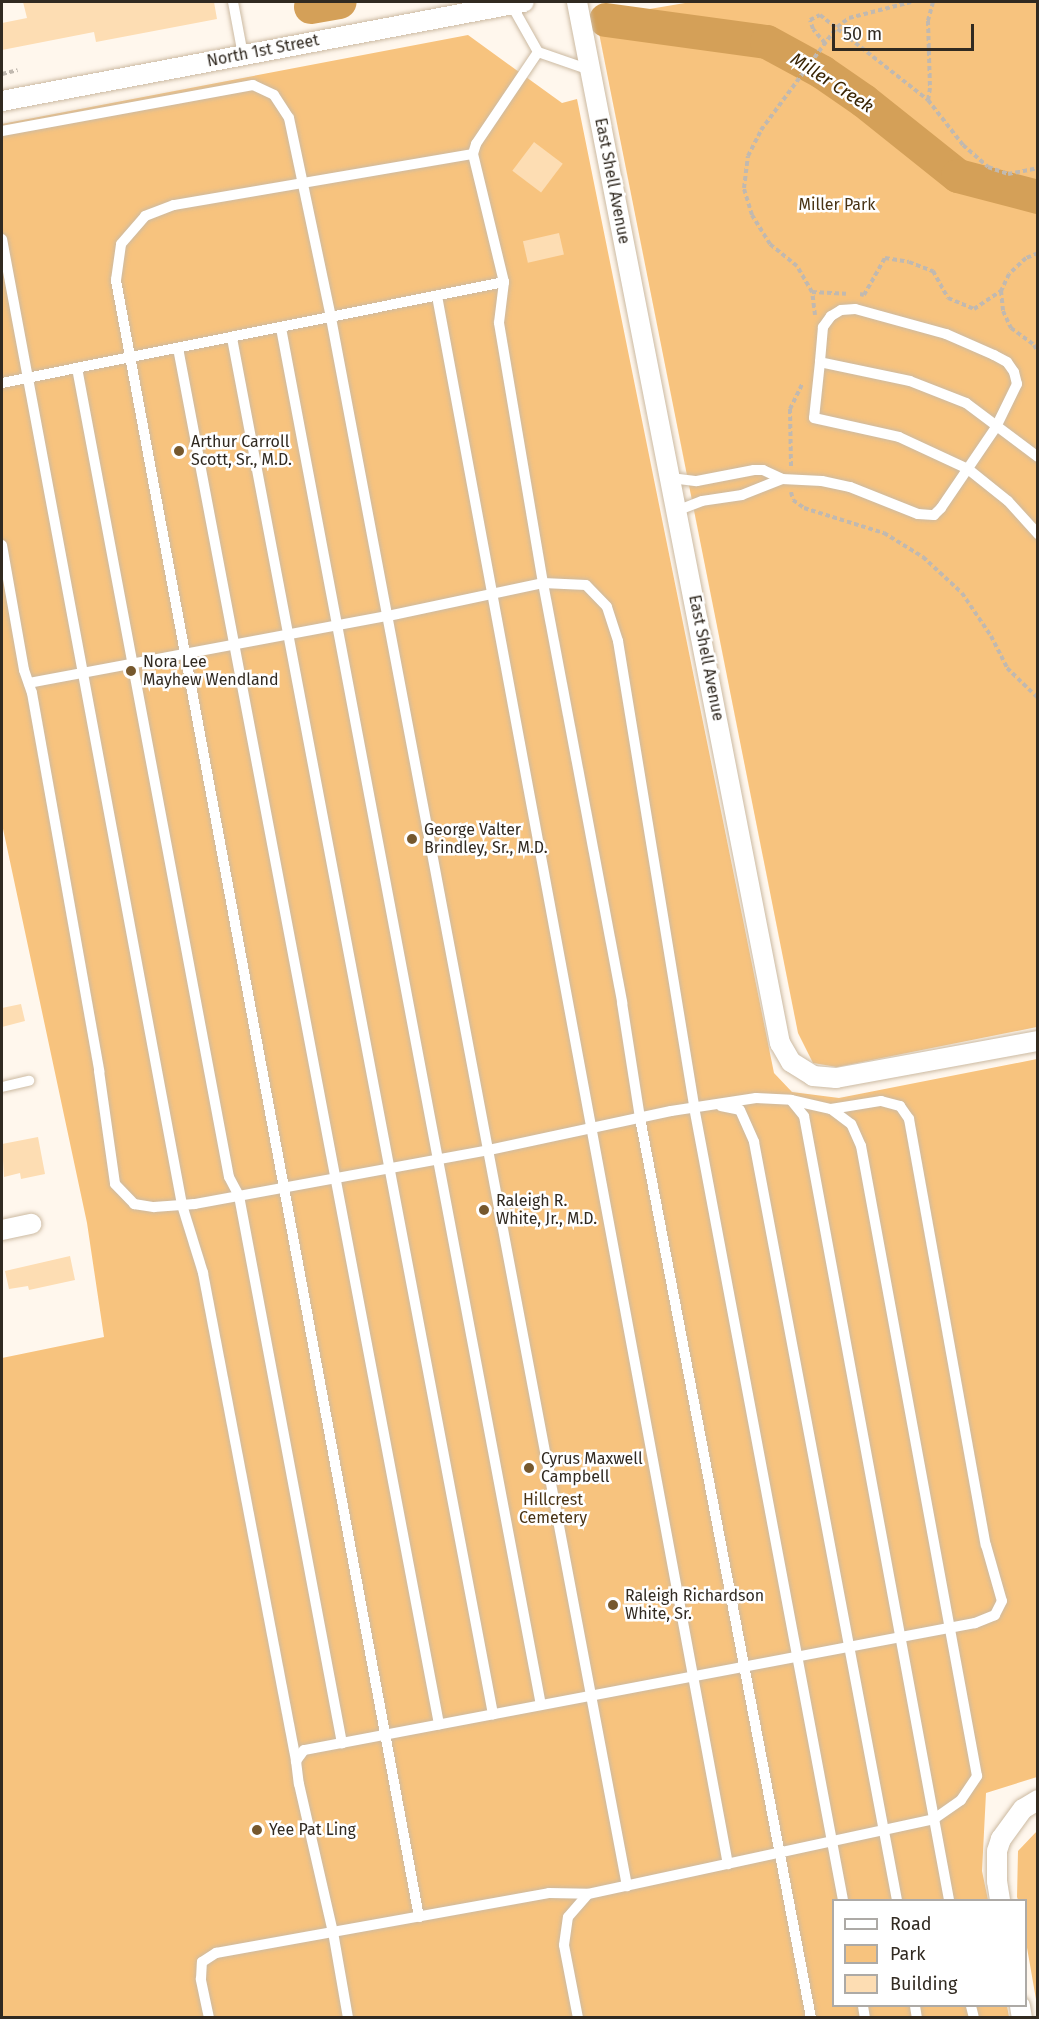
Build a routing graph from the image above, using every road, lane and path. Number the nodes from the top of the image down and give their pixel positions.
1 (233, 2) edge
2 (577, 2) edge
3 (911, 2) edge
4 (933, 2) edge
5 (518, 3) edge
6 (837, 27) junction
7 (825, 44) junction
8 (538, 52) junction
9 (243, 55) junction
10 (18, 70) dead end
11 (590, 70) junction
12 (2, 74) edge
13 (928, 100) junction
14 (2, 101) edge
15 (2, 131) edge
16 (473, 154) junction
17 (1038, 168) edge
18 (303, 182) junction
19 (857, 200) dead end
20 (866, 202) dead end
21 (2, 239) edge
22 (1038, 253) edge
23 (504, 282) junction
24 (1001, 291) junction
25 (812, 292) junction
26 (437, 296) junction
27 (332, 318) junction
28 (815, 319) dead end
29 (281, 328) junction
30 (232, 338) junction
31 (178, 348) junction
32 (1038, 352) edge
33 (130, 358) junction
34 (820, 362) junction
35 (77, 368) junction
36 (26, 378) junction
37 (803, 380) dead end
38 (2, 383) edge
39 (996, 427) junction
40 (1038, 457) edge
41 (968, 469) junction
42 (671, 478) junction
43 (786, 479) junction
44 (678, 510) junction
45 (1038, 534) edge
46 (2, 545) edge
47 (543, 583) junction
48 (491, 594) junction
49 (388, 616) junction
50 (337, 625) junction
51 (288, 635) junction
52 (234, 645) junction
53 (185, 654) junction
54 (134, 663) junction
55 (83, 673) junction
56 (29, 683) junction
57 (1038, 698) edge
58 (1038, 1041) edge
59 (30, 1081) dead end
60 (2, 1087) edge
61 (791, 1100) junction
62 (711, 1105) junction
63 (694, 1107) junction
64 (831, 1109) junction
65 (640, 1118) junction
66 (593, 1128) junction
67 (489, 1150) junction
68 (438, 1159) junction
69 (389, 1168) junction
70 (336, 1178) junction
71 (284, 1188) junction
72 (239, 1196) junction
73 (182, 1205) junction
74 (31, 1224) dead end
75 (2, 1230) edge
76 (949, 1628) junction
77 (900, 1637) junction
78 (849, 1647) junction
79 (797, 1656) junction
80 (743, 1667) junction
81 (694, 1676) junction
82 (593, 1695) junction
83 (541, 1705) junction
84 (493, 1714) junction
85 (439, 1724) junction
86 (385, 1734) junction
87 (342, 1743) junction
88 (296, 1761) junction
89 (1038, 1800) edge
90 (934, 1819) junction
91 (885, 1830) junction
92 (831, 1842) junction
93 (780, 1853) junction
94 (728, 1864) junction
95 (627, 1886) junction
96 (588, 1894) junction
97 (843, 1899) edge
98 (897, 1899) edge
99 (949, 1899) edge
100 (1000, 1899) edge
101 (418, 1917) junction
102 (333, 1932) junction
103 (209, 2018) edge
104 (348, 2018) edge
105 (578, 2018) edge
106 (811, 2018) edge

1 - 9 lane
2 - 11 street, East Shell Avenue
3 - 6 path
4 - 13 path
5 - 8 lane
5 - 9 street, North 1st Street
6 - 7 path
6 - 7 path
6 - 13 path
7 - 25 path
8 - 11 lane
8 - 16 lane
9 - 14 street, North 1st Street
10 - 12 path
11 - 42 street, East Shell Avenue
13 - 17 path
15 - 18 lane
16 - 18 lane
16 - 23 lane
18 - 27 lane
18 - 33 lane
19 - 20 path
21 - 36 lane
22 - 24 path
23 - 26 lane
23 - 47 lane
24 - 25 path
24 - 32 path
25 - 28 path
26 - 27 lane
26 - 48 lane
27 - 29 lane
27 - 49 lane
29 - 30 lane
29 - 50 lane
30 - 31 lane
30 - 51 lane
31 - 33 lane
31 - 52 lane
33 - 35 lane
33 - 53 lane
34 - 39 lane
34 - 39 lane
34 - 41 lane
35 - 36 lane
35 - 54 lane
36 - 38 lane
36 - 55 lane
37 - 43 path
39 - 40 lane
39 - 41 lane
41 - 43 lane
41 - 45 lane
42 - 43 lane
42 - 44 street, East Shell Avenue
43 - 44 lane
43 - 57 path
44 - 58 street, East Shell Avenue
46 - 56 lane
47 - 48 lane
47 - 63 lane
47 - 65 lane
48 - 49 lane
48 - 66 lane
49 - 50 lane
49 - 67 lane
50 - 51 lane
50 - 68 lane
51 - 52 lane
51 - 69 lane
52 - 53 lane
52 - 70 lane
53 - 54 lane
53 - 71 lane
54 - 55 lane
54 - 72 lane
55 - 56 lane
55 - 73 lane
56 - 73 lane
59 - 60 lane
61 - 62 lane
61 - 64 lane
61 - 77 lane
62 - 63 lane
62 - 78 lane
63 - 65 lane
63 - 79 lane
64 - 76 lane
64 - 76 lane
65 - 66 lane
65 - 80 lane
66 - 67 lane
66 - 81 lane
67 - 68 lane
67 - 82 lane
68 - 69 lane
68 - 83 lane
69 - 70 lane
69 - 84 lane
70 - 71 lane
70 - 85 lane
71 - 72 lane
71 - 86 lane
72 - 73 lane
72 - 87 lane
73 - 88 lane
74 - 75 street
76 - 77 lane
76 - 90 lane
77 - 78 lane
77 - 90 lane
78 - 79 lane
78 - 91 lane
79 - 80 lane
79 - 92 lane
80 - 81 lane
80 - 93 lane
81 - 82 lane
81 - 94 lane
82 - 83 lane
82 - 95 lane
83 - 84 lane
84 - 85 lane
85 - 86 lane
86 - 87 lane
86 - 101 lane
87 - 88 lane
88 - 102 lane
89 - 100 street
90 - 91 lane
90 - 99 lane
91 - 92 lane
91 - 98 lane
92 - 93 lane
92 - 97 lane
93 - 94 lane
93 - 106 lane
94 - 95 lane
95 - 96 lane
96 - 101 lane
96 - 105 lane
101 - 102 lane
102 - 103 lane
102 - 104 lane

